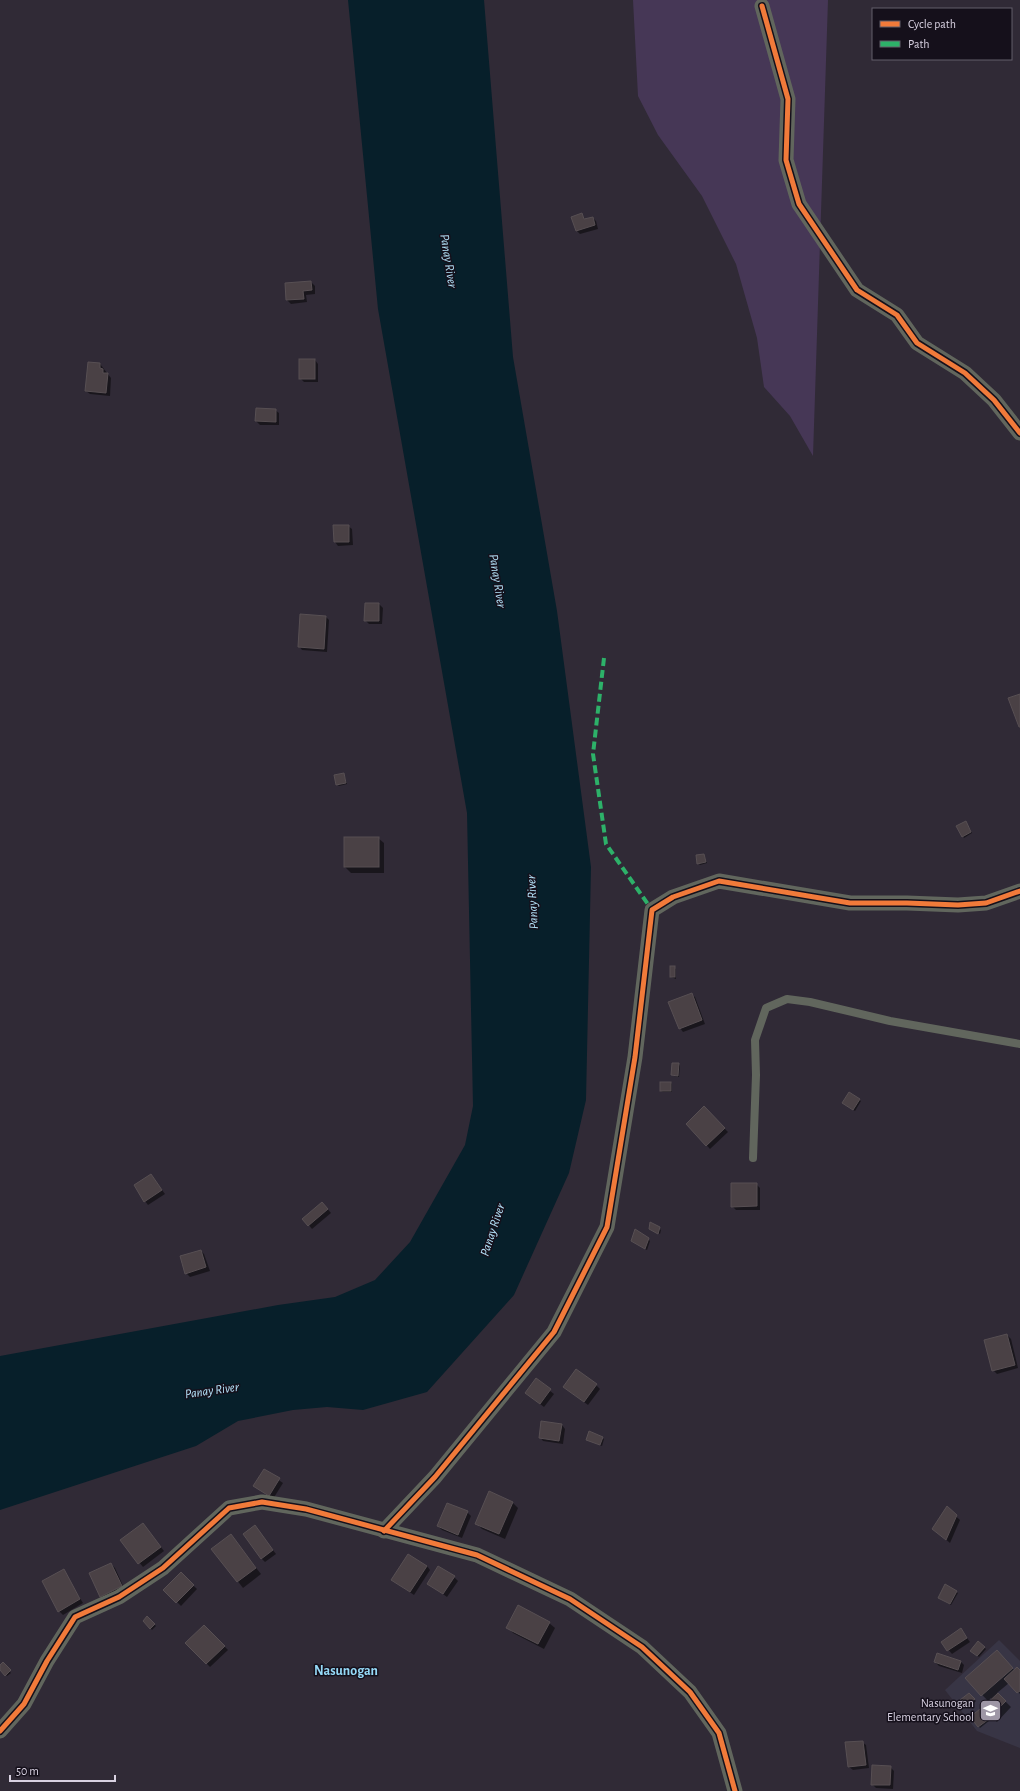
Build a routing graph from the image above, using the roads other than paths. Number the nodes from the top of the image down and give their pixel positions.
1 (762, 6) dead end
2 (1020, 433) edge
3 (1020, 891) edge
4 (1020, 1044) edge
5 (753, 1158) dead end
6 (384, 1531) junction
7 (0, 1731) edge
8 (735, 1791) edge

1 - 2 street
3 - 6 street
4 - 5 lane
6 - 7 street
6 - 8 street

